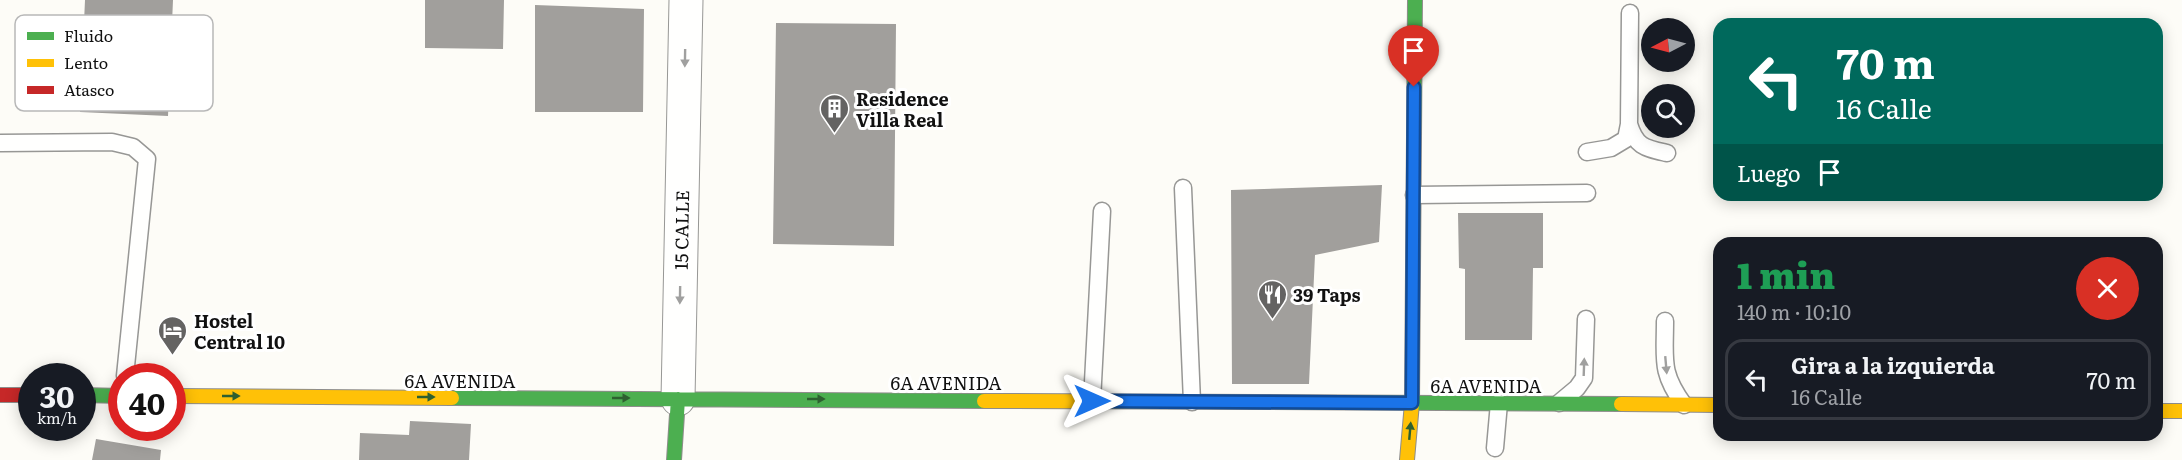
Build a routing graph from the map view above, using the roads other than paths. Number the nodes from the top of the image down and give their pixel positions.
1 (686, 0) edge
2 (1415, 0) edge
3 (1630, 13) dead end
4 (1629, 124) junction
5 (0, 143) edge
6 (1587, 152) dead end
7 (1667, 153) dead end
8 (1183, 188) dead end
9 (1587, 193) dead end
10 (1414, 195) junction
11 (1102, 211) dead end
12 (1586, 319) dead end
13 (1665, 321) dead end
14 (126, 363) edge
15 (0, 395) edge
16 (18, 395) edge
17 (186, 396) edge
18 (678, 399) junction
19 (1092, 401) junction
20 (1192, 402) junction
21 (1412, 403) junction
22 (1498, 403) junction
23 (1558, 403) junction
24 (1684, 405) junction
25 (1713, 405) edge
26 (2163, 411) edge
27 (2182, 411) edge
28 (1495, 448) dead end
29 (674, 460) edge
30 (1407, 460) edge

1 -> 18 street, 15 CALLE
2 - 10 street
3 - 4 lane
4 - 6 lane
4 - 7 lane
5 - 14 lane
8 - 20 lane
9 - 10 lane
10 - 21 street
11 - 19 lane
23 -> 12 lane
13 -> 24 lane
15 - 16 street
17 -> 18 street, 6A AVENIDA
18 -> 19 street, 6A AVENIDA
18 - 29 street, 15 CALLE
19 - 20 street, 6A AVENIDA
20 - 21 street, 6A AVENIDA
21 - 22 street, 6A AVENIDA
30 -> 21 street
22 - 23 street, 6A AVENIDA
22 - 28 lane
23 - 24 street, 6A AVENIDA
24 - 25 street, 6A AVENIDA
26 - 27 street

